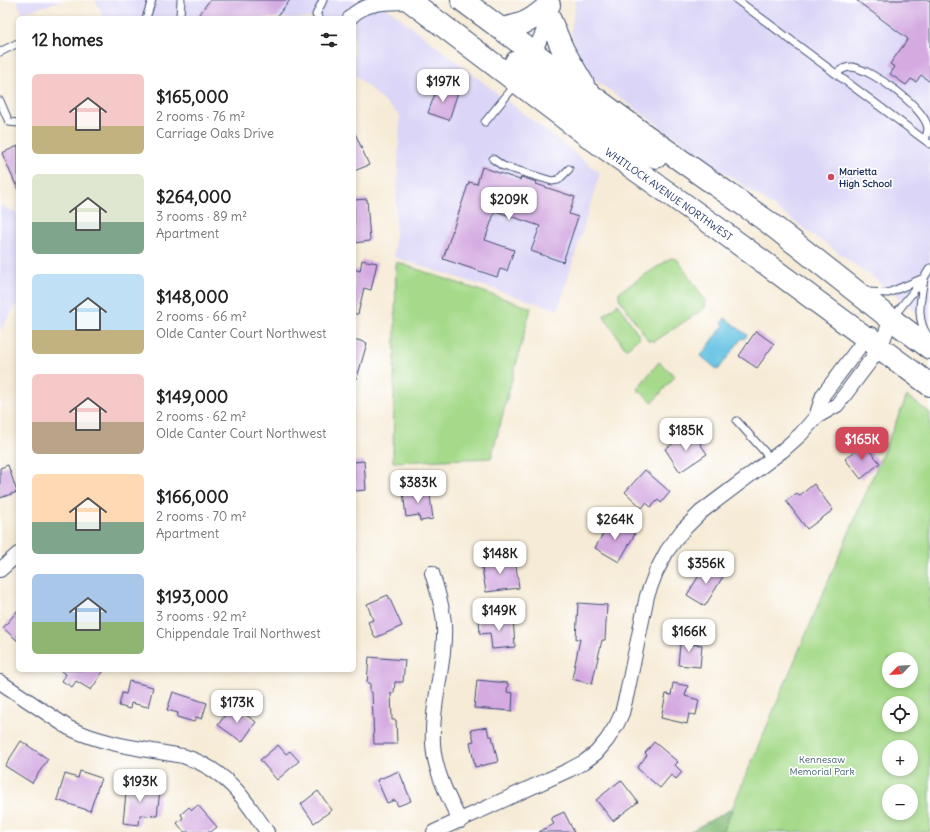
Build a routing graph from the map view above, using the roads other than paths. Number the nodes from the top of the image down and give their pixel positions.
1 (152, 0) edge
2 (181, 0) edge
3 (323, 0) edge
4 (462, 0) edge
5 (737, 0) edge
6 (418, 1) edge
7 (549, 6) edge
8 (353, 10) edge
9 (147, 16) edge
10 (180, 16) edge
11 (316, 16) edge
12 (501, 29) junction
13 (16, 44) edge
14 (0, 52) edge
15 (526, 68) junction
16 (836, 74) junction
17 (592, 96) junction
18 (0, 101) edge
19 (485, 122) dead end
20 (16, 123) edge
21 (927, 142) edge
22 (493, 159) dead end
23 (569, 169) dead end
24 (702, 175) junction
25 (930, 268) edge
26 (924, 278) junction
27 (852, 289) junction
28 (891, 319) junction
29 (930, 338) edge
30 (873, 343) junction
31 (930, 348) edge
32 (930, 385) edge
33 (737, 421) dead end
34 (771, 459) junction
35 (16, 556) edge
36 (0, 570) edge
37 (432, 573) dead end
38 (0, 682) edge
39 (460, 821) junction
40 (267, 832) edge
41 (434, 832) edge

1 - 9 lane
2 - 10 lane
3 - 11 lane
4 - 12 highway, WHITLOCK AVENUE NORTHWEST
5 - 16 lane
6 - 8 street
6 - 15 highway
7 - 12 highway
7 - 15 street
7 - 17 highway
12 - 15 highway, WHITLOCK AVENUE NORTHWEST
13 - 14 lane
15 - 17 highway, WHITLOCK AVENUE NORTHWEST
15 - 19 lane
15 - 24 highway
15 - 30 highway, WHITLOCK AVENUE NORTHWEST
16 - 21 lane
16 - 21 lane
17 - 24 highway, WHITLOCK AVENUE NORTHWEST
18 - 20 lane
22 - 23 lane
24 - 27 highway, WHITLOCK AVENUE NORTHWEST
25 - 26 lane
26 - 27 lane
26 - 28 lane
26 - 29 lane
27 - 28 highway, WHITLOCK AVENUE NORTHWEST
28 - 30 street
28 - 31 highway, WHITLOCK AVENUE NORTHWEST
30 - 32 highway, WHITLOCK AVENUE NORTHWEST
30 - 34 street
33 - 34 lane
34 - 39 street
35 - 36 street
37 - 39 street
38 - 40 street
39 - 41 street

